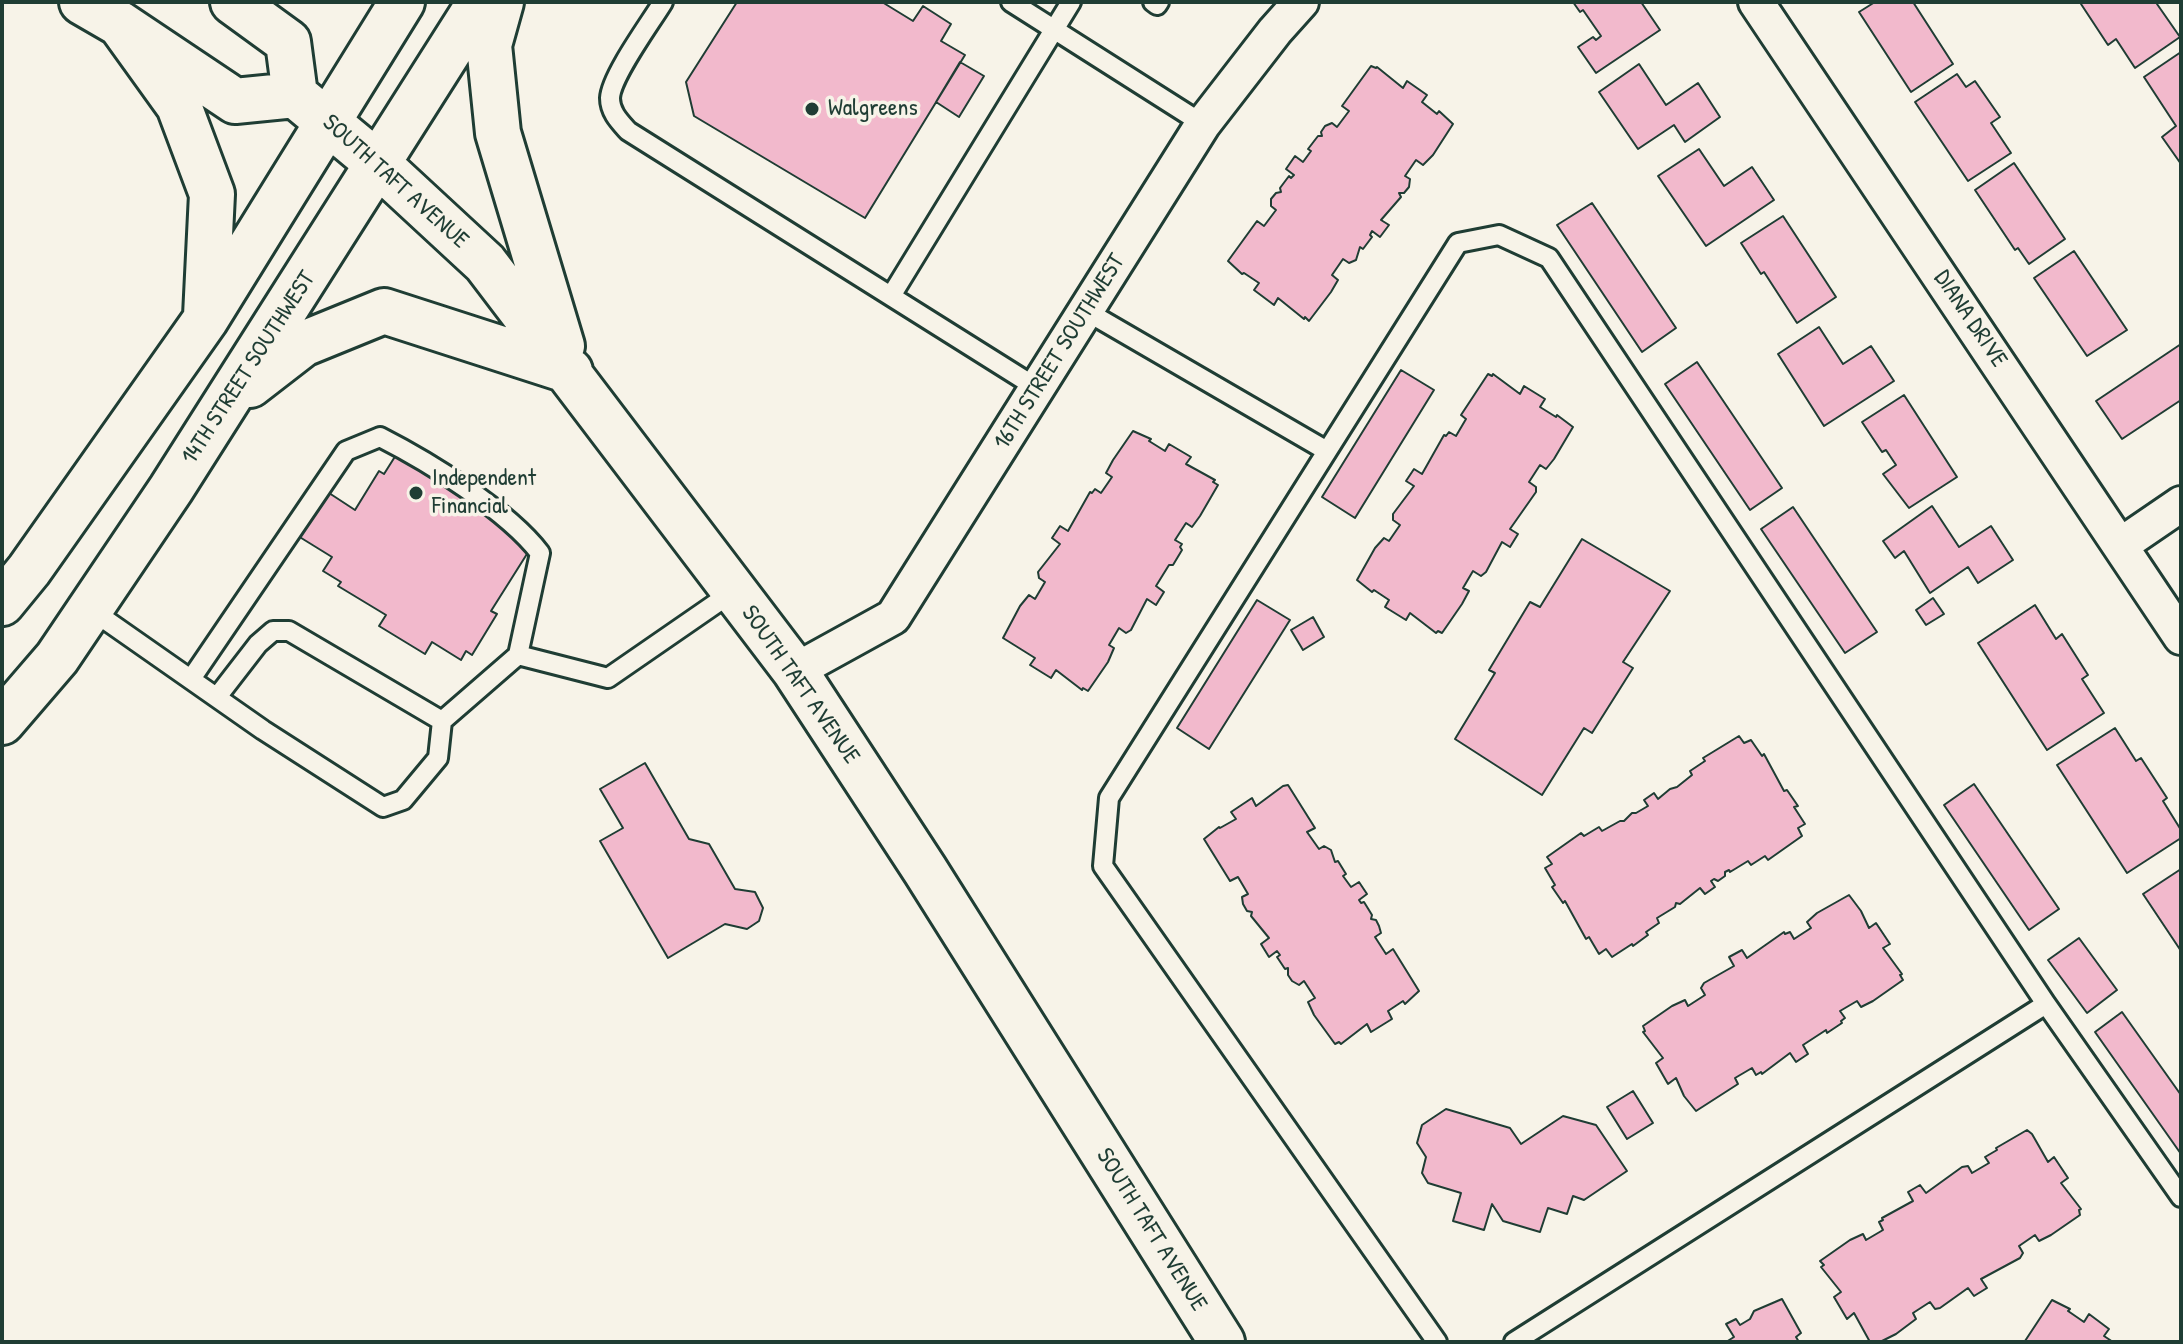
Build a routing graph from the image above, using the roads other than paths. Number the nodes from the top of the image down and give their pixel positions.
1 (82, 2) edge
2 (233, 2) edge
3 (402, 2) edge
4 (480, 2) edge
5 (501, 2) edge
6 (663, 2) edge
7 (1011, 2) edge
8 (1071, 2) edge
9 (1153, 2) edge
10 (1159, 2) edge
11 (1301, 2) edge
12 (1756, 2) edge
13 (120, 24) junction
14 (1054, 29) junction
15 (311, 108) junction
16 (1203, 124) junction
17 (378, 164) junction
18 (891, 296) junction
19 (1086, 311) junction
20 (206, 319) junction
21 (570, 371) junction
22 (1037, 388) junction
23 (227, 402) junction
24 (1327, 451) junction
25 (2181, 504) edge
26 (2121, 545) junction
27 (734, 591) junction
28 (2, 603) edge
29 (90, 609) junction
30 (2181, 637) edge
31 (518, 655) junction
32 (795, 671) junction
33 (191, 679) junction
34 (217, 697) junction
35 (442, 721) junction
36 (2, 722) edge
37 (2046, 1004) junction
38 (2181, 1197) edge
39 (1222, 1342) edge
40 (1437, 1342) edge
41 (1514, 1342) edge

1 - 13 main road
2 - 15 main road
3 - 15 main road
4 - 17 main road, 14TH STREET SOUTHWEST
5 - 21 main road
6 - 18 lane
7 - 14 lane
8 - 14 lane
9 - 10 lane
11 - 16 street, 16TH STREET SOUTHWEST
12 - 26 street, DIANA DRIVE
13 - 15 main road
13 - 20 main road
14 - 16 lane
14 - 18 lane
15 - 17 main road, SOUTH TAFT AVENUE
15 - 20 main road
16 - 19 street, 16TH STREET SOUTHWEST
17 - 21 main road, SOUTH TAFT AVENUE
17 - 23 main road, 14TH STREET SOUTHWEST
18 - 22 lane
19 - 22 street, 16TH STREET SOUTHWEST
19 - 24 lane
20 - 28 main road
21 - 23 main road
21 - 27 main road, SOUTH TAFT AVENUE
22 - 32 street, 16TH STREET SOUTHWEST
23 - 29 main road, 14TH STREET SOUTHWEST
24 - 37 lane
24 - 40 lane
25 - 26 street
26 - 30 street, DIANA DRIVE
27 - 31 lane
27 - 32 main road, SOUTH TAFT AVENUE
29 - 33 lane
29 - 36 main road, 14TH STREET SOUTHWEST
31 - 33 lane
31 - 35 lane
32 - 39 main road, SOUTH TAFT AVENUE
33 - 34 lane
34 - 35 lane
34 - 35 lane
37 - 38 lane
37 - 41 lane

